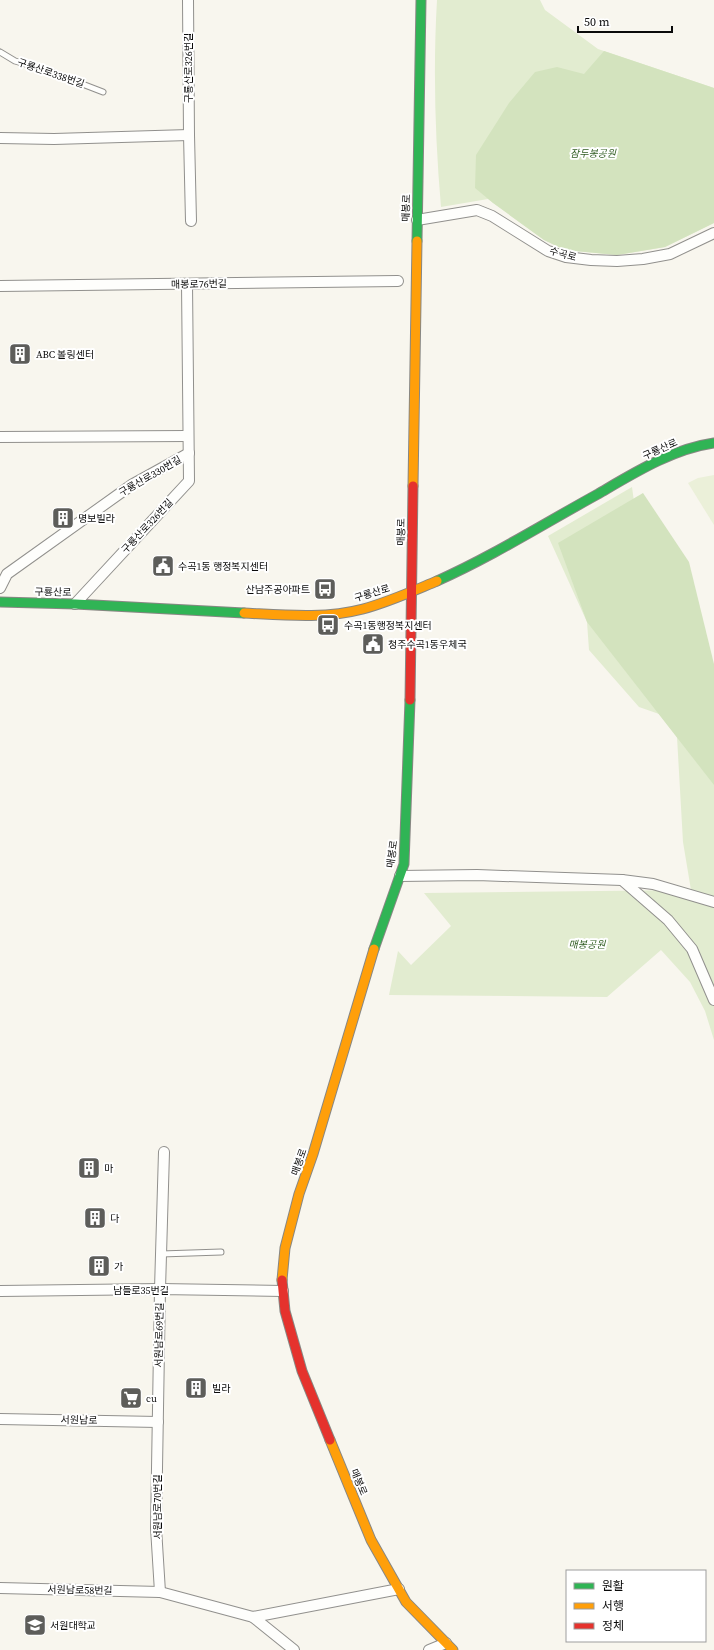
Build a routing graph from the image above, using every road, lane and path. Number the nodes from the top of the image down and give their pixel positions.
1 (188, 0) edge
2 (421, 0) edge
3 (0, 52) edge
4 (103, 92) dead end
5 (189, 135) junction
6 (0, 138) edge
7 (417, 220) junction
8 (191, 222) dead end
9 (714, 233) edge
10 (398, 281) dead end
11 (187, 284) junction
12 (0, 286) edge
13 (188, 436) junction
14 (0, 437) edge
15 (714, 442) edge
16 (189, 453) junction
17 (0, 588) edge
18 (411, 591) junction
19 (0, 602) edge
20 (75, 604) junction
21 (400, 876) junction
22 (622, 880) junction
23 (714, 902) edge
24 (714, 1000) edge
25 (164, 1152) dead end
26 (221, 1252) dead end
27 (161, 1254) junction
28 (160, 1289) junction
29 (0, 1291) edge
30 (283, 1291) junction
31 (0, 1419) edge
32 (158, 1422) junction
33 (0, 1588) edge
34 (399, 1588) junction
35 (160, 1592) junction
36 (253, 1617) junction
37 (449, 1647) edge
38 (294, 1650) edge
39 (429, 1650) edge

1 - 5 street, 구룡산로326번길
2 - 7 street, 매봉로
3 - 4 lane, 구룡산로338번길
5 - 6 street
5 - 8 street, 구룡산로326번길
7 - 9 street, 수곡로
7 - 18 street, 매봉로
10 - 11 street, 매봉로76번길
11 - 12 street, 매봉로76번길
11 - 13 street, 구룡산로326번길
13 - 14 street
13 - 16 street, 구룡산로326번길
15 - 18 street, 구룡산로
16 - 17 street, 구룡산로330번길
16 - 20 street, 구룡산로326번길
18 - 20 street, 구룡산로
18 - 21 street, 매봉로
19 - 20 street, 구룡산로
21 - 22 street
21 - 30 street, 매봉로
22 - 23 street
22 - 24 street
25 - 27 street, 서원남로69번길
26 - 27 lane
27 - 28 street, 서원남로69번길
28 - 29 street, 남들로35번길
28 - 30 street, 남들로35번길
28 - 32 street, 서원남로69번길
30 - 34 street, 매봉로
31 - 32 street, 서원남로
32 - 35 street, 서원남로70번길
33 - 35 street, 서원남로58번길
34 - 36 street
34 - 37 street, 매봉로
35 - 36 street, 서원남로58번길
36 - 38 street
37 - 39 street

